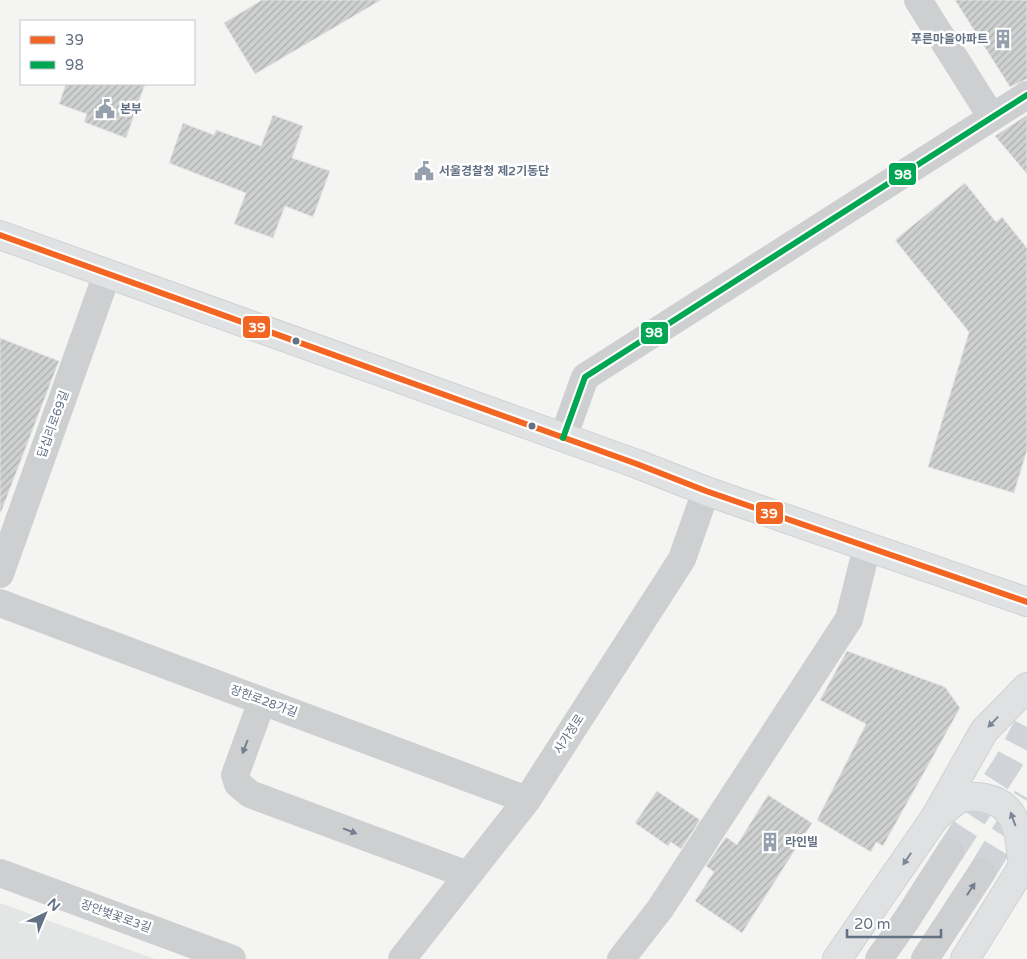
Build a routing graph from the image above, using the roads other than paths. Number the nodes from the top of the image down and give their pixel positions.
1 (918, 0) edge
2 (1027, 95) edge
3 (992, 116) junction
4 (0, 235) edge
5 (107, 274) junction
6 (563, 438) junction
7 (706, 491) junction
8 (867, 547) junction
9 (0, 574) edge
10 (1027, 602) edge
11 (0, 603) edge
12 (1027, 686) edge
13 (262, 701) junction
14 (527, 800) junction
15 (936, 816) junction
16 (950, 852) tunnel mouth
17 (1025, 858) edge
18 (982, 872) tunnel mouth
19 (0, 873) edge
20 (468, 875) junction
21 (232, 959) edge
22 (402, 959) edge
23 (621, 959) edge
24 (837, 959) edge
25 (878, 959) edge
26 (925, 959) edge
27 (965, 959) edge

1 - 3 street
2 - 3 street
3 - 6 street
4 - 5 main road
5 - 6 main road
5 - 9 street, 답십리로69길
6 - 7 main road
7 - 8 main road
7 - 14 street, 사가정로
8 - 10 main road
8 - 23 street
11 - 13 street, 장한로28가길
12 -> 15 main road
13 - 14 street, 장한로28가길
13 -> 20 street
14 - 20 street, 사가정로
17 -> 15 main road
15 -> 24 main road
16 - 25 street
17 - 27 main road
26 -> 18 street
19 - 21 street, 장안벚꽃로3길
20 - 22 street, 사가정로

